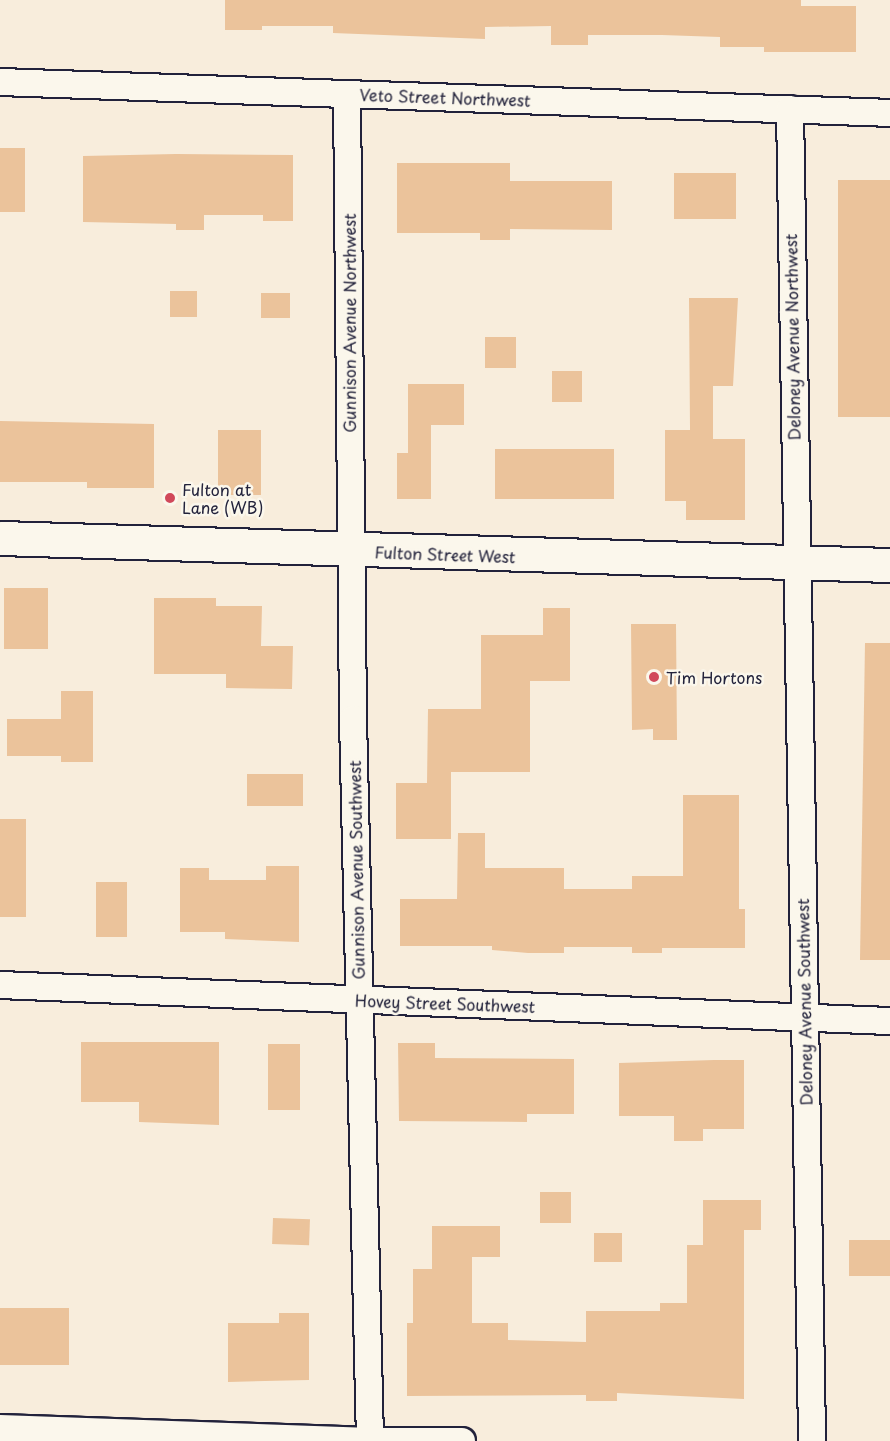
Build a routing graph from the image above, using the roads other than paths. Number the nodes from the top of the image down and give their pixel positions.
1 (0, 82) edge
2 (347, 94) junction
3 (790, 109) junction
4 (890, 113) edge
5 (0, 538) edge
6 (350, 551) junction
7 (795, 564) junction
8 (890, 566) edge
9 (0, 985) edge
10 (358, 1000) junction
11 (805, 1017) junction
12 (890, 1021) edge
13 (0, 1428) edge
14 (364, 1441) edge
15 (371, 1441) edge
16 (462, 1441) edge
17 (812, 1441) edge

1 - 2 street, Veto Street Northwest
2 - 3 street, Veto Street Northwest
2 - 6 street, Gunnison Avenue Northwest
3 - 4 street, Veto Street Northwest
3 - 7 street, Deloney Avenue Northwest
5 - 6 main road, Fulton Street West
6 - 7 main road, Fulton Street West
6 - 10 street, Gunnison Avenue Southwest
7 - 8 main road, Fulton Street West
7 - 11 street, Deloney Avenue Southwest
9 - 10 street, Hovey Street Southwest
10 - 11 street, Hovey Street Southwest
10 - 15 street, Gunnison Avenue Southwest
11 - 12 street, Hovey Street Southwest
11 - 17 street, Deloney Avenue Southwest
13 - 14 street
15 - 16 street

